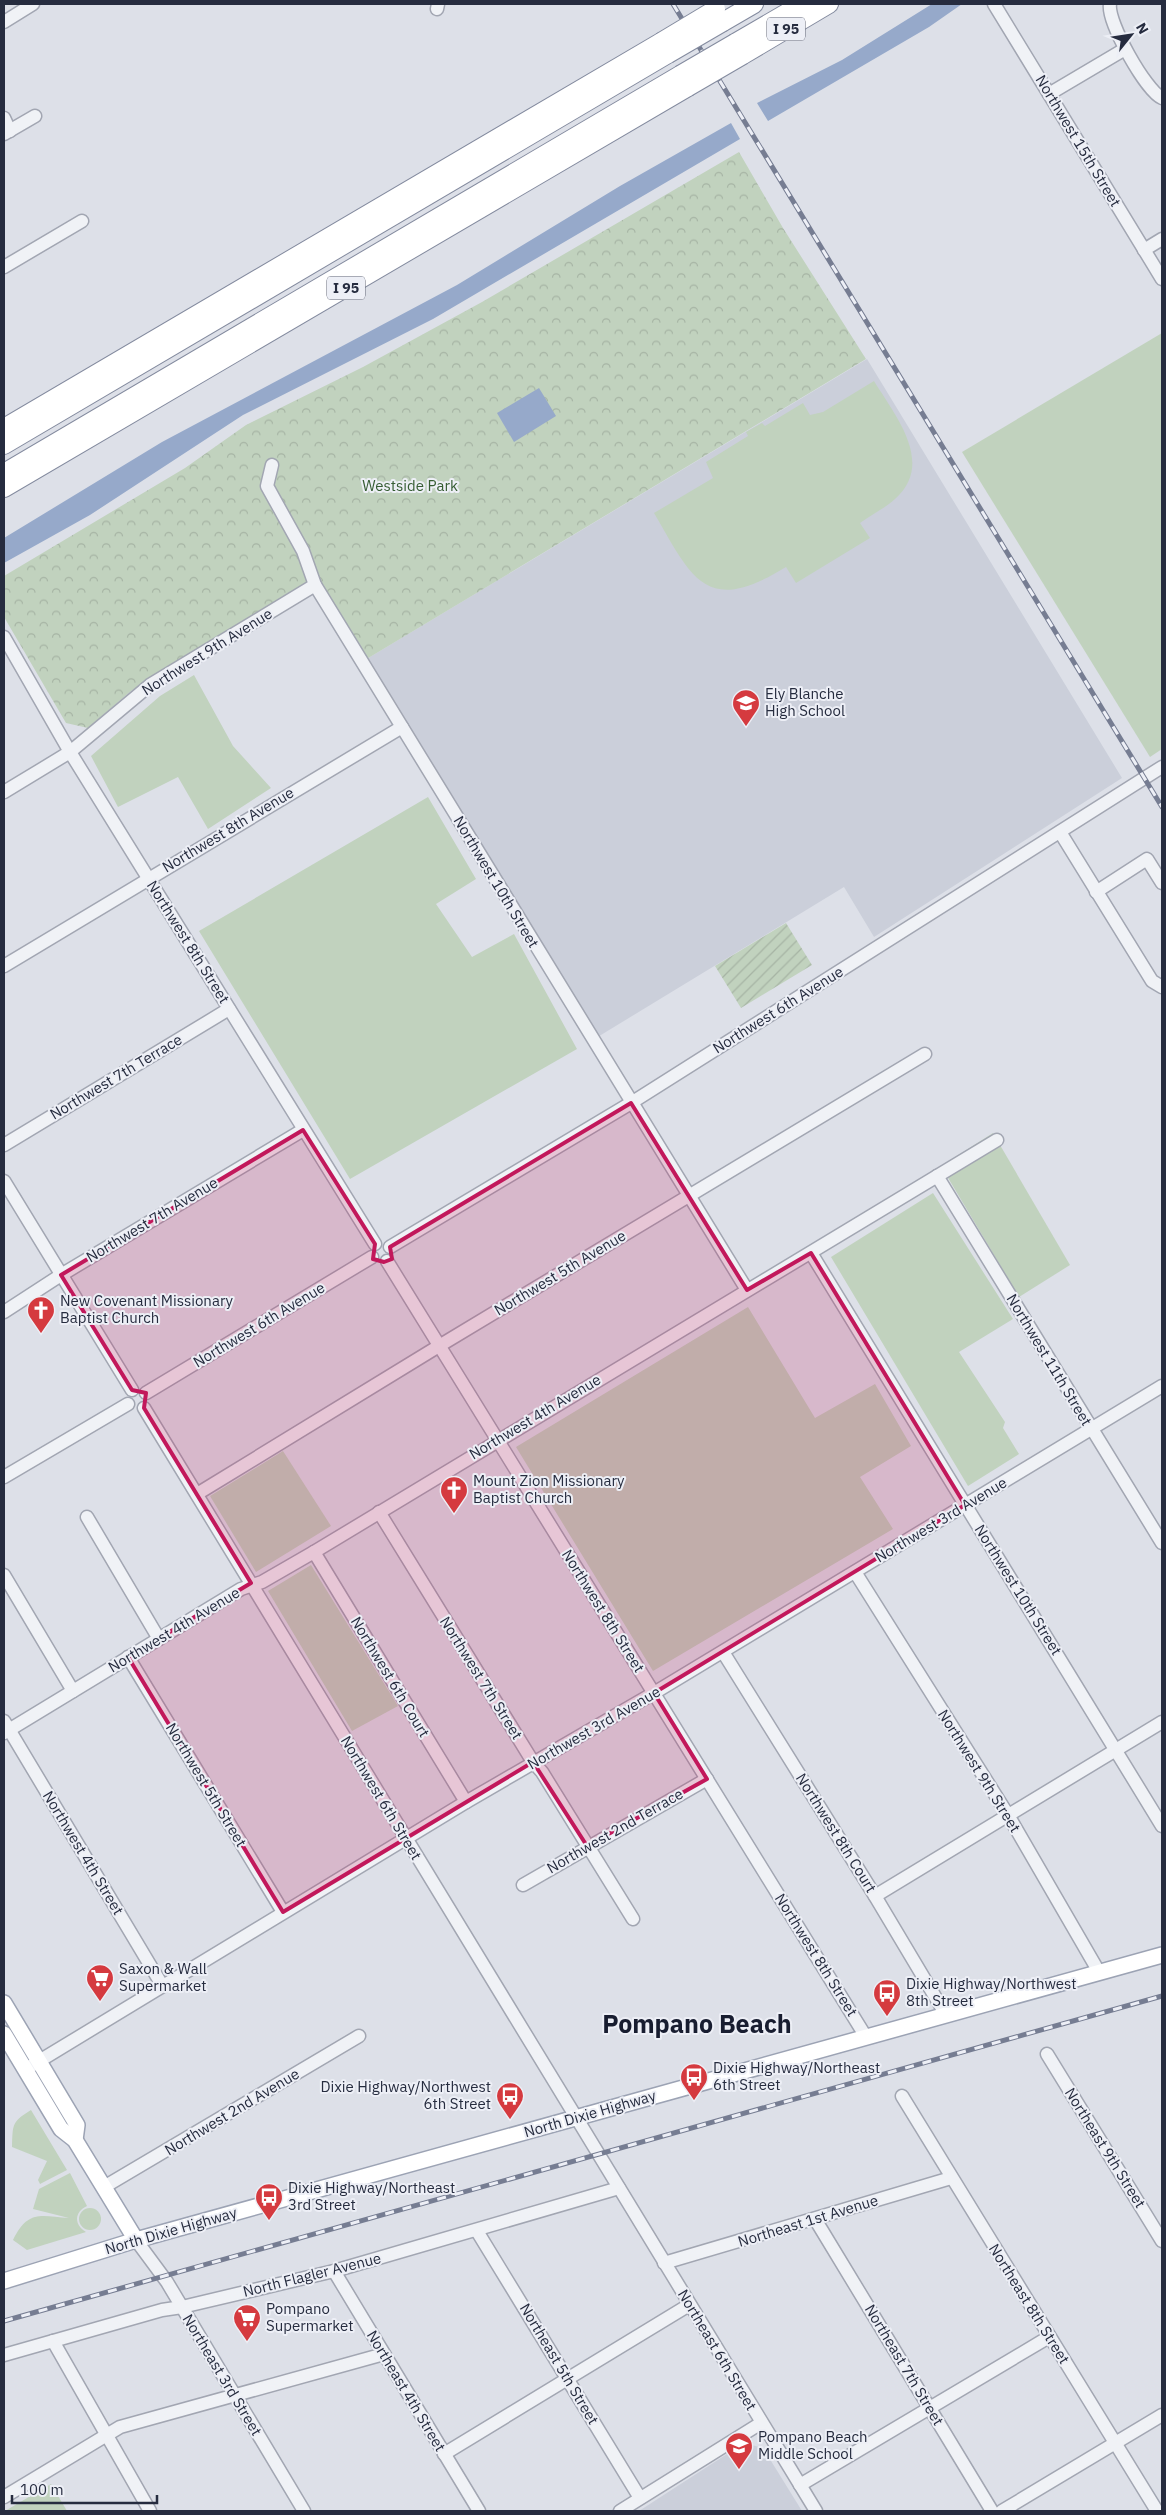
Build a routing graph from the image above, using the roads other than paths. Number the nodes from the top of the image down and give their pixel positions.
1 (33, 4) edge
2 (754, 4) edge
3 (802, 4) edge
4 (829, 4) edge
5 (994, 4) edge
6 (1110, 4) edge
7 (721, 12) edge
8 (4, 22) edge
9 (664, 48) junction
10 (739, 49) junction
11 (1125, 49) junction
12 (684, 81) junction
13 (1049, 94) junction
14 (1162, 98) edge
15 (35, 116) dead end
16 (4, 118) edge
17 (7, 133) edge
18 (82, 221) dead end
19 (1162, 239) edge
20 (1144, 250) junction
21 (4, 267) edge
22 (1162, 279) edge
23 (4, 428) edge
24 (4, 445) edge
25 (272, 465) dead end
26 (4, 473) edge
27 (4, 488) edge
28 (315, 585) junction
29 (4, 637) edge
30 (402, 727) junction
31 (70, 752) junction
32 (1162, 767) edge
33 (4, 792) edge
34 (1060, 832) junction
35 (148, 878) junction
36 (1162, 883) edge
37 (1096, 892) junction
38 (4, 966) edge
39 (1162, 987) edge
40 (229, 1009) junction
41 (925, 1054) dead end
42 (631, 1103) junction
43 (303, 1130) junction
44 (997, 1140) dead end
45 (4, 1145) edge
46 (937, 1176) junction
47 (4, 1181) edge
48 (689, 1195) junction
49 (390, 1247) junction
50 (374, 1251) junction
51 (811, 1253) junction
52 (387, 1261) junction
53 (61, 1274) junction
54 (746, 1290) junction
55 (4, 1312) edge
56 (438, 1346) junction
57 (1162, 1386) edge
58 (132, 1390) junction
59 (146, 1393) junction
60 (128, 1404) junction
61 (144, 1408) junction
62 (1091, 1430) junction
63 (496, 1440) junction
64 (4, 1477) edge
65 (197, 1494) junction
66 (966, 1505) junction
67 (379, 1512) junction
68 (87, 1517) dead end
69 (1162, 1543) edge
70 (314, 1552) junction
71 (855, 1572) junction
72 (4, 1574) edge
73 (253, 1586) junction
74 (159, 1639) junction
75 (723, 1652) junction
76 (128, 1657) junction
77 (73, 1691) junction
78 (654, 1693) junction
79 (1162, 1722) edge
80 (6, 1728) edge
81 (1117, 1750) junction
82 (533, 1762) junction
83 (707, 1779) junction
84 (466, 1802) junction
85 (1008, 1815) junction
86 (1162, 1826) edge
87 (405, 1839) junction
88 (587, 1846) junction
89 (523, 1885) dead end
90 (875, 1896) junction
91 (283, 1912) junction
92 (633, 1919) dead end
93 (1162, 1955) edge
94 (1100, 1972) junction
95 (162, 1985) junction
96 (4, 2003) edge
97 (946, 2015) junction
98 (4, 2034) edge
99 (359, 2036) dead end
100 (866, 2037) junction
101 (1047, 2054) dead end
102 (39, 2061) junction
103 (25, 2070) junction
104 (902, 2096) dead end
105 (578, 2118) junction
106 (76, 2140) junction
107 (951, 2178) junction
108 (104, 2187) junction
109 (619, 2188) junction
110 (815, 2219) junction
111 (477, 2231) junction
112 (136, 2240) junction
113 (1162, 2241) edge
114 (664, 2263) junction
115 (334, 2271) junction
116 (8, 2278) edge
117 (689, 2305) junction
118 (182, 2308) junction
119 (1049, 2337) junction
120 (53, 2341) junction
121 (384, 2354) junction
122 (4, 2355) edge
123 (567, 2379) junction
124 (234, 2396) junction
125 (930, 2408) junction
126 (1162, 2415) edge
127 (761, 2423) junction
128 (106, 2435) junction
129 (1114, 2443) junction
130 (444, 2454) junction
131 (800, 2485) junction
132 (4, 2497) edge
133 (640, 2498) junction
134 (150, 2511) edge
135 (304, 2511) edge
136 (479, 2511) edge
137 (620, 2511) edge
138 (816, 2511) edge
139 (992, 2511) edge
140 (1002, 2511) edge
141 (1157, 2511) edge

1 - 8 street
2 - 7 highway
3 - 10 highway
4 - 10 highway, I 95
5 - 13 street, Northwest 15th Street
6 - 11 street
7 - 9 highway, bridge
9 - 23 highway
9 - 24 highway
10 - 12 highway, I 95, bridge
11 - 13 street
11 - 14 street
12 - 26 highway
12 - 27 highway, I 95
13 - 20 street, Northwest 15th Street
15 - 17 street
16 - 17 street
18 - 21 street
19 - 20 street
20 - 22 street, Northwest 15th Street
25 - 28 street, Northwest 10th Street
28 - 30 street, Northwest 10th Street
28 - 31 street, Northwest 9th Avenue
29 - 31 street, Northwest 8th Street
30 - 35 street, Northwest 8th Avenue
30 - 42 street, Northwest 10th Street
31 - 33 street, Northwest 9th Avenue
31 - 35 street, Northwest 8th Street
32 - 34 street, Northwest 6th Avenue
34 - 37 street
34 - 42 street, Northwest 6th Avenue
35 - 38 street, Northwest 8th Avenue
35 - 40 street, Northwest 8th Street
36 - 37 street
37 - 39 street
40 - 43 street, Northwest 8th Street
40 - 45 street, Northwest 7th Terrace
41 - 48 street, Northwest 5th Avenue
42 - 48 street, Northwest 10th Street
42 - 49 street, Northwest 6th Avenue
43 - 50 street, Northwest 8th Street
43 - 53 street, Northwest 7th Avenue
44 - 46 street, Northwest 4th Avenue
46 - 51 street, Northwest 4th Avenue
46 - 62 street, Northwest 11th Street
47 - 53 street
48 - 54 street, Northwest 10th Street
48 - 56 street, Northwest 5th Avenue
49 - 50 street
49 - 52 street
50 - 52 street
50 - 59 street, Northwest 6th Avenue
51 - 54 street, Northwest 4th Avenue
51 - 66 street, Northwest 10th Street
52 - 56 street, Northwest 8th Street
53 - 55 street, Northwest 7th Avenue
53 - 58 street
54 - 63 street, Northwest 4th Avenue
56 - 63 street, Northwest 8th Street
56 - 65 street, Northwest 5th Avenue
57 - 62 street, Northwest 3rd Avenue
58 - 59 street
58 - 60 street
59 - 61 street
60 - 61 street
60 - 64 street
61 - 65 street, Northwest 6th Street
62 - 66 street, Northwest 3rd Avenue
62 - 69 street, Northwest 11th Street
63 - 67 street, Northwest 4th Avenue
63 - 78 street, Northwest 8th Street
65 - 73 street, Northwest 6th Street
66 - 71 street, Northwest 3rd Avenue
66 - 81 street, Northwest 10th Street
67 - 70 street, Northwest 4th Avenue
67 - 82 street, Northwest 7th Street
68 - 74 street
70 - 73 street, Northwest 4th Avenue
70 - 84 street, Northwest 6th Court
71 - 75 street, Northwest 3rd Avenue
71 - 85 street, Northwest 9th Street
72 - 77 street
73 - 74 street, Northwest 4th Avenue
73 - 87 street, Northwest 6th Street
74 - 76 street, Northwest 4th Avenue
75 - 78 street, Northwest 3rd Avenue
75 - 90 street, Northwest 8th Court
76 - 77 street, Northwest 4th Avenue
76 - 91 street, Northwest 5th Street
77 - 80 street, Northwest 4th Avenue
78 - 82 street, Northwest 3rd Avenue
78 - 83 street, Northwest 8th Street
79 - 81 street
80 - 95 street, Northwest 4th Street
81 - 85 street
81 - 86 street, Northwest 10th Street
82 - 84 street, Northwest 3rd Avenue
82 - 88 street, Northwest 7th Street
83 - 88 street, Northwest 2nd Terrace
83 - 100 street, Northwest 8th Street
84 - 87 street, Northwest 3rd Avenue
85 - 90 street
85 - 94 street, Northwest 9th Street
87 - 91 street, Northwest 3rd Avenue
87 - 105 street, Northwest 6th Street
88 - 89 street, Northwest 2nd Terrace
88 - 92 street, Northwest 7th Street
90 - 97 street, Northwest 8th Court
91 - 95 street, Northwest 3rd Avenue
93 - 94 main road, North Dixie Highway
94 - 97 main road, North Dixie Highway
95 - 102 street, Northwest 3rd Avenue
96 - 102 main road
97 - 100 main road, North Dixie Highway
98 - 103 main road
99 - 108 street, Northwest 2nd Avenue
100 - 105 main road, North Dixie Highway
101 - 113 street, Northeast 9th Street
102 - 103 street, Northwest 3rd Avenue
102 - 106 main road
103 - 106 main road
104 - 107 street, Northeast 8th Street
105 - 109 street, Northwest 6th Street
105 - 112 main road, North Dixie Highway
106 - 108 main road
107 - 110 street, Northeast 1st Avenue
107 - 119 street, Northeast 8th Street
108 - 112 main road
109 - 111 street, North Flagler Avenue
109 - 114 street, Northeast 6th Street
110 - 114 street, Northeast 1st Avenue
110 - 125 street, Northeast 7th Street
111 - 115 street, North Flagler Avenue
111 - 123 street, Northeast 5th Street
112 - 116 main road, North Dixie Highway
112 - 118 street, Northeast 3rd Street
114 - 117 street, Northeast 6th Street
115 - 118 street, North Flagler Avenue
115 - 121 street, Northeast 4th Street
117 - 123 street
117 - 127 street, Northeast 6th Street
118 - 120 street, North Flagler Avenue
118 - 124 street, Northeast 3rd Street
119 - 125 street
119 - 129 street, Northeast 8th Street
120 - 122 street, North Flagler Avenue
120 - 128 street
121 - 124 street
121 - 130 street, Northeast 4th Street
123 - 130 street
123 - 133 street, Northeast 5th Street
124 - 128 street
124 - 135 street, Northeast 3rd Street
125 - 131 street
125 - 139 street, Northeast 7th Street
126 - 129 street
127 - 131 street, Northeast 6th Street
127 - 133 street
128 - 132 street
128 - 134 street
129 - 140 street
129 - 141 street, Northeast 8th Street
130 - 136 street, Northeast 4th Street
131 - 138 street, Northeast 6th Street
133 - 137 street

